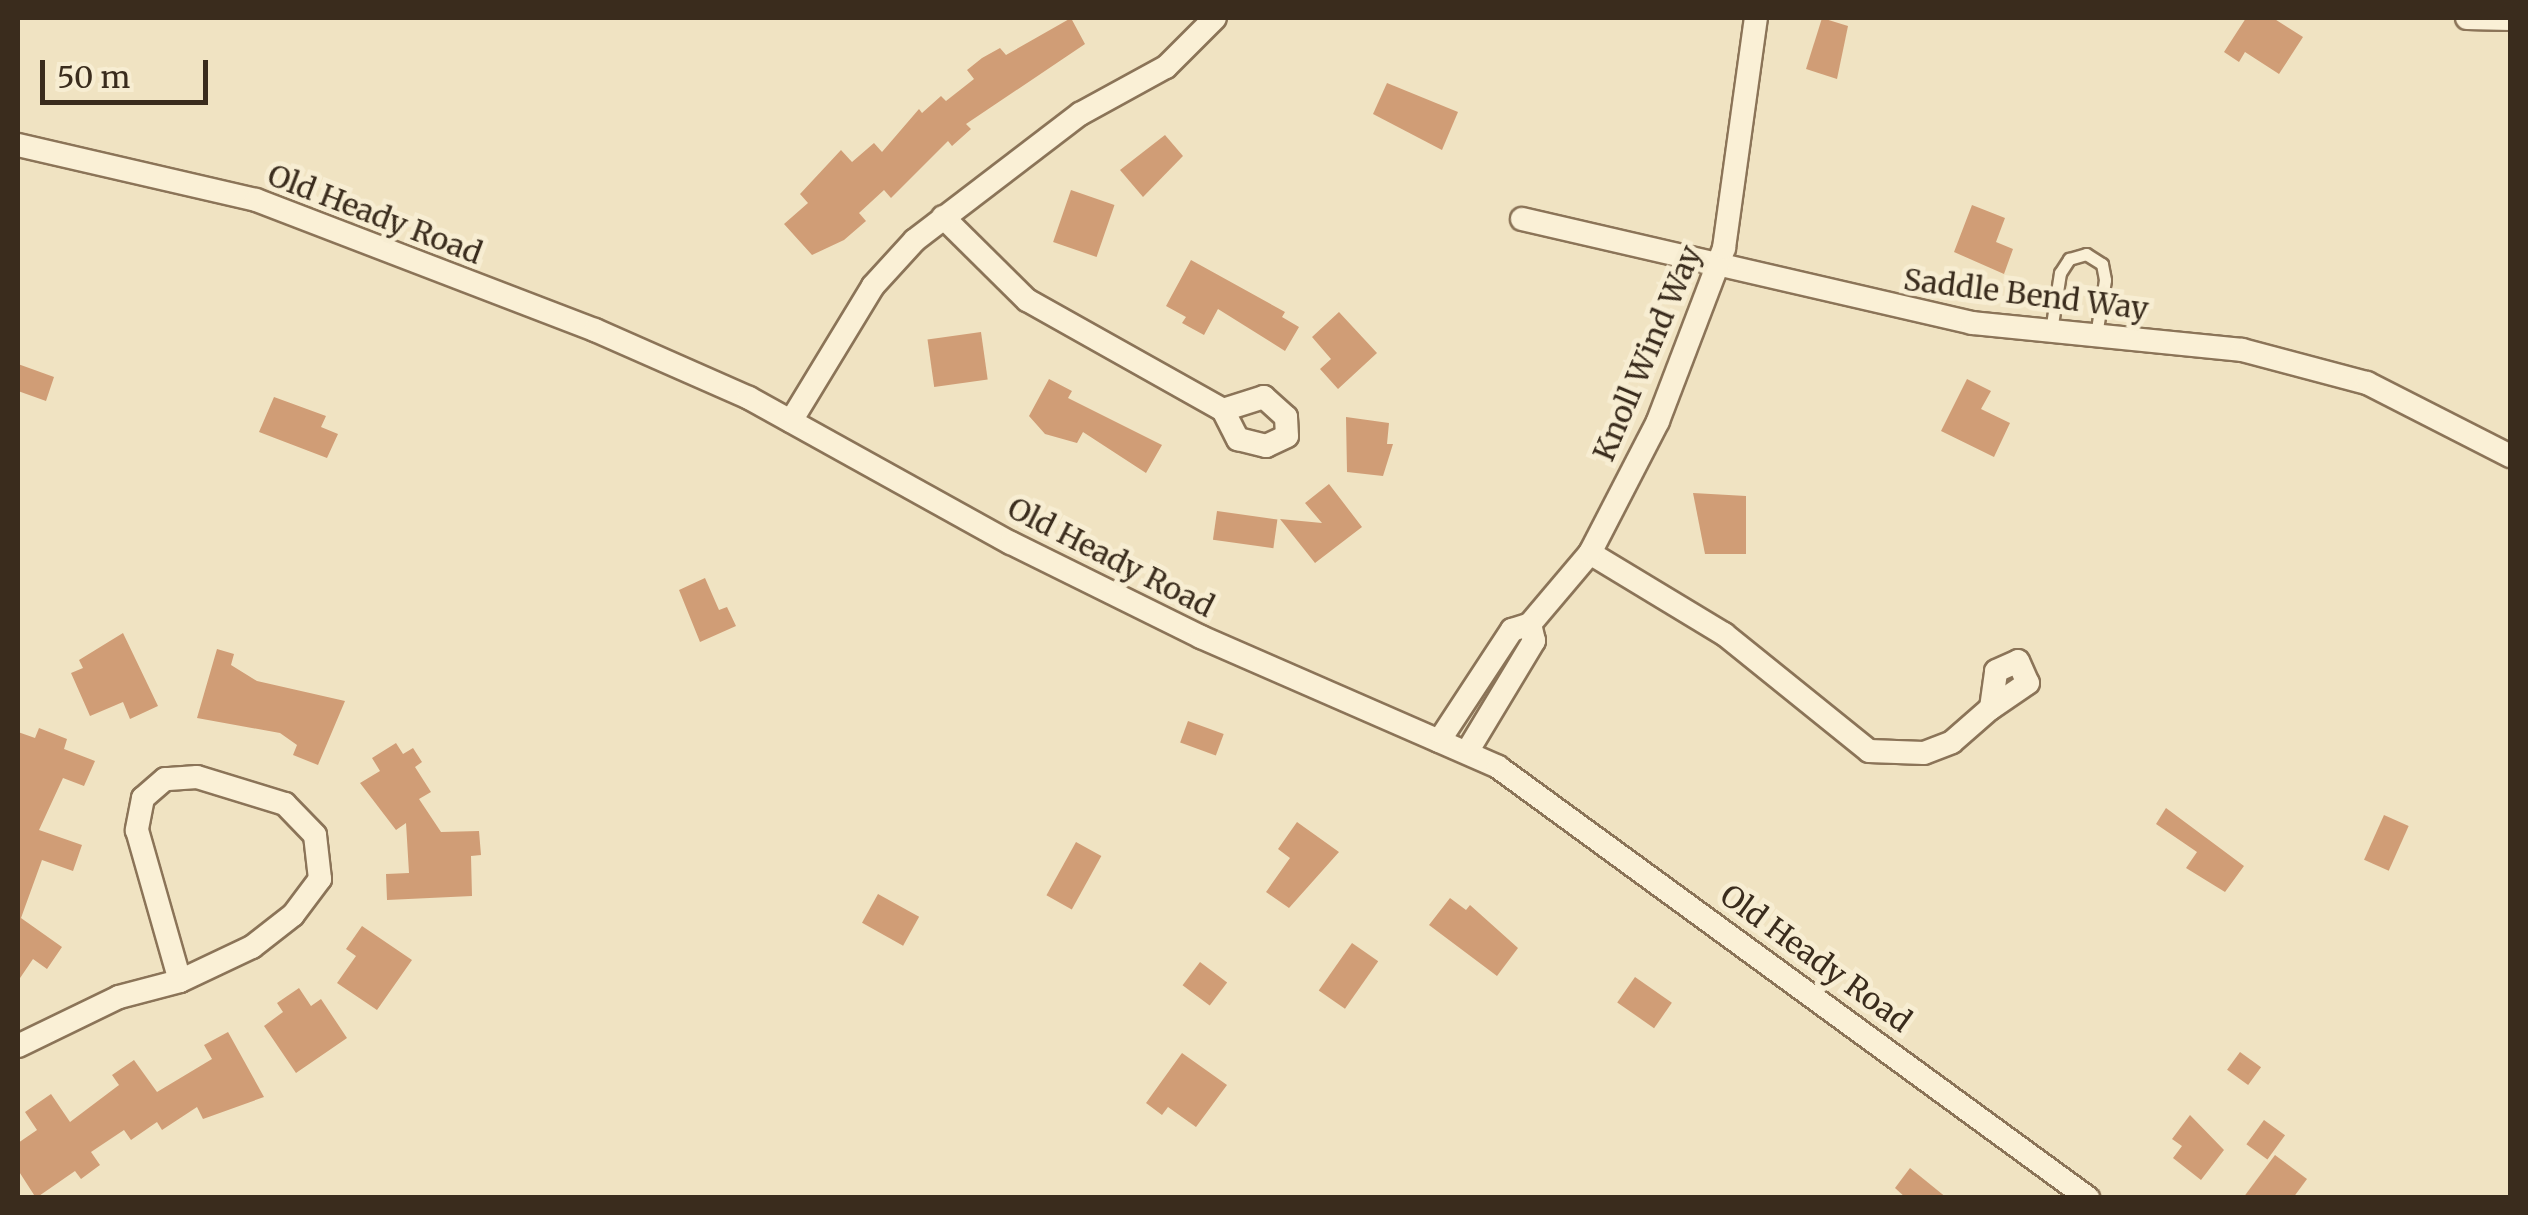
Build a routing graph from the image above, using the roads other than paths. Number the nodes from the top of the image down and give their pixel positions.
1 (1215, 18) edge
2 (1756, 18) edge
3 (2467, 18) edge
4 (2510, 18) edge
5 (18, 145) edge
6 (943, 217) junction
7 (1522, 220) dead end
8 (1718, 262) junction
9 (2051, 330) junction
10 (2096, 335) junction
11 (1222, 410) dead end
12 (790, 421) junction
13 (2510, 456) edge
14 (1590, 553) junction
15 (1530, 624) junction
16 (1990, 709) dead end
17 (1438, 740) junction
18 (1467, 752) junction
19 (180, 982) junction
20 (18, 1046) edge
21 (2088, 1198) edge

1 - 6 street
2 - 8 street, Knoll Wind Way
3 - 4 street
5 - 12 street, Old Heady Road
6 - 11 street
6 - 12 street
7 - 8 street, Saddle Bend Way
8 - 9 street, Saddle Bend Way
8 - 14 street, Knoll Wind Way
9 - 10 street, Saddle Bend Way
9 - 10 lane
10 - 13 street, Saddle Bend Way
12 - 17 street, Old Heady Road
14 - 15 street, Knoll Wind Way
14 - 16 street
15 - 17 street, Knoll Wind Way
15 - 18 street, Knoll Wind Way
17 - 18 street, Old Heady Road
18 - 21 street, Old Heady Road
19 - 19 street
19 - 20 street

